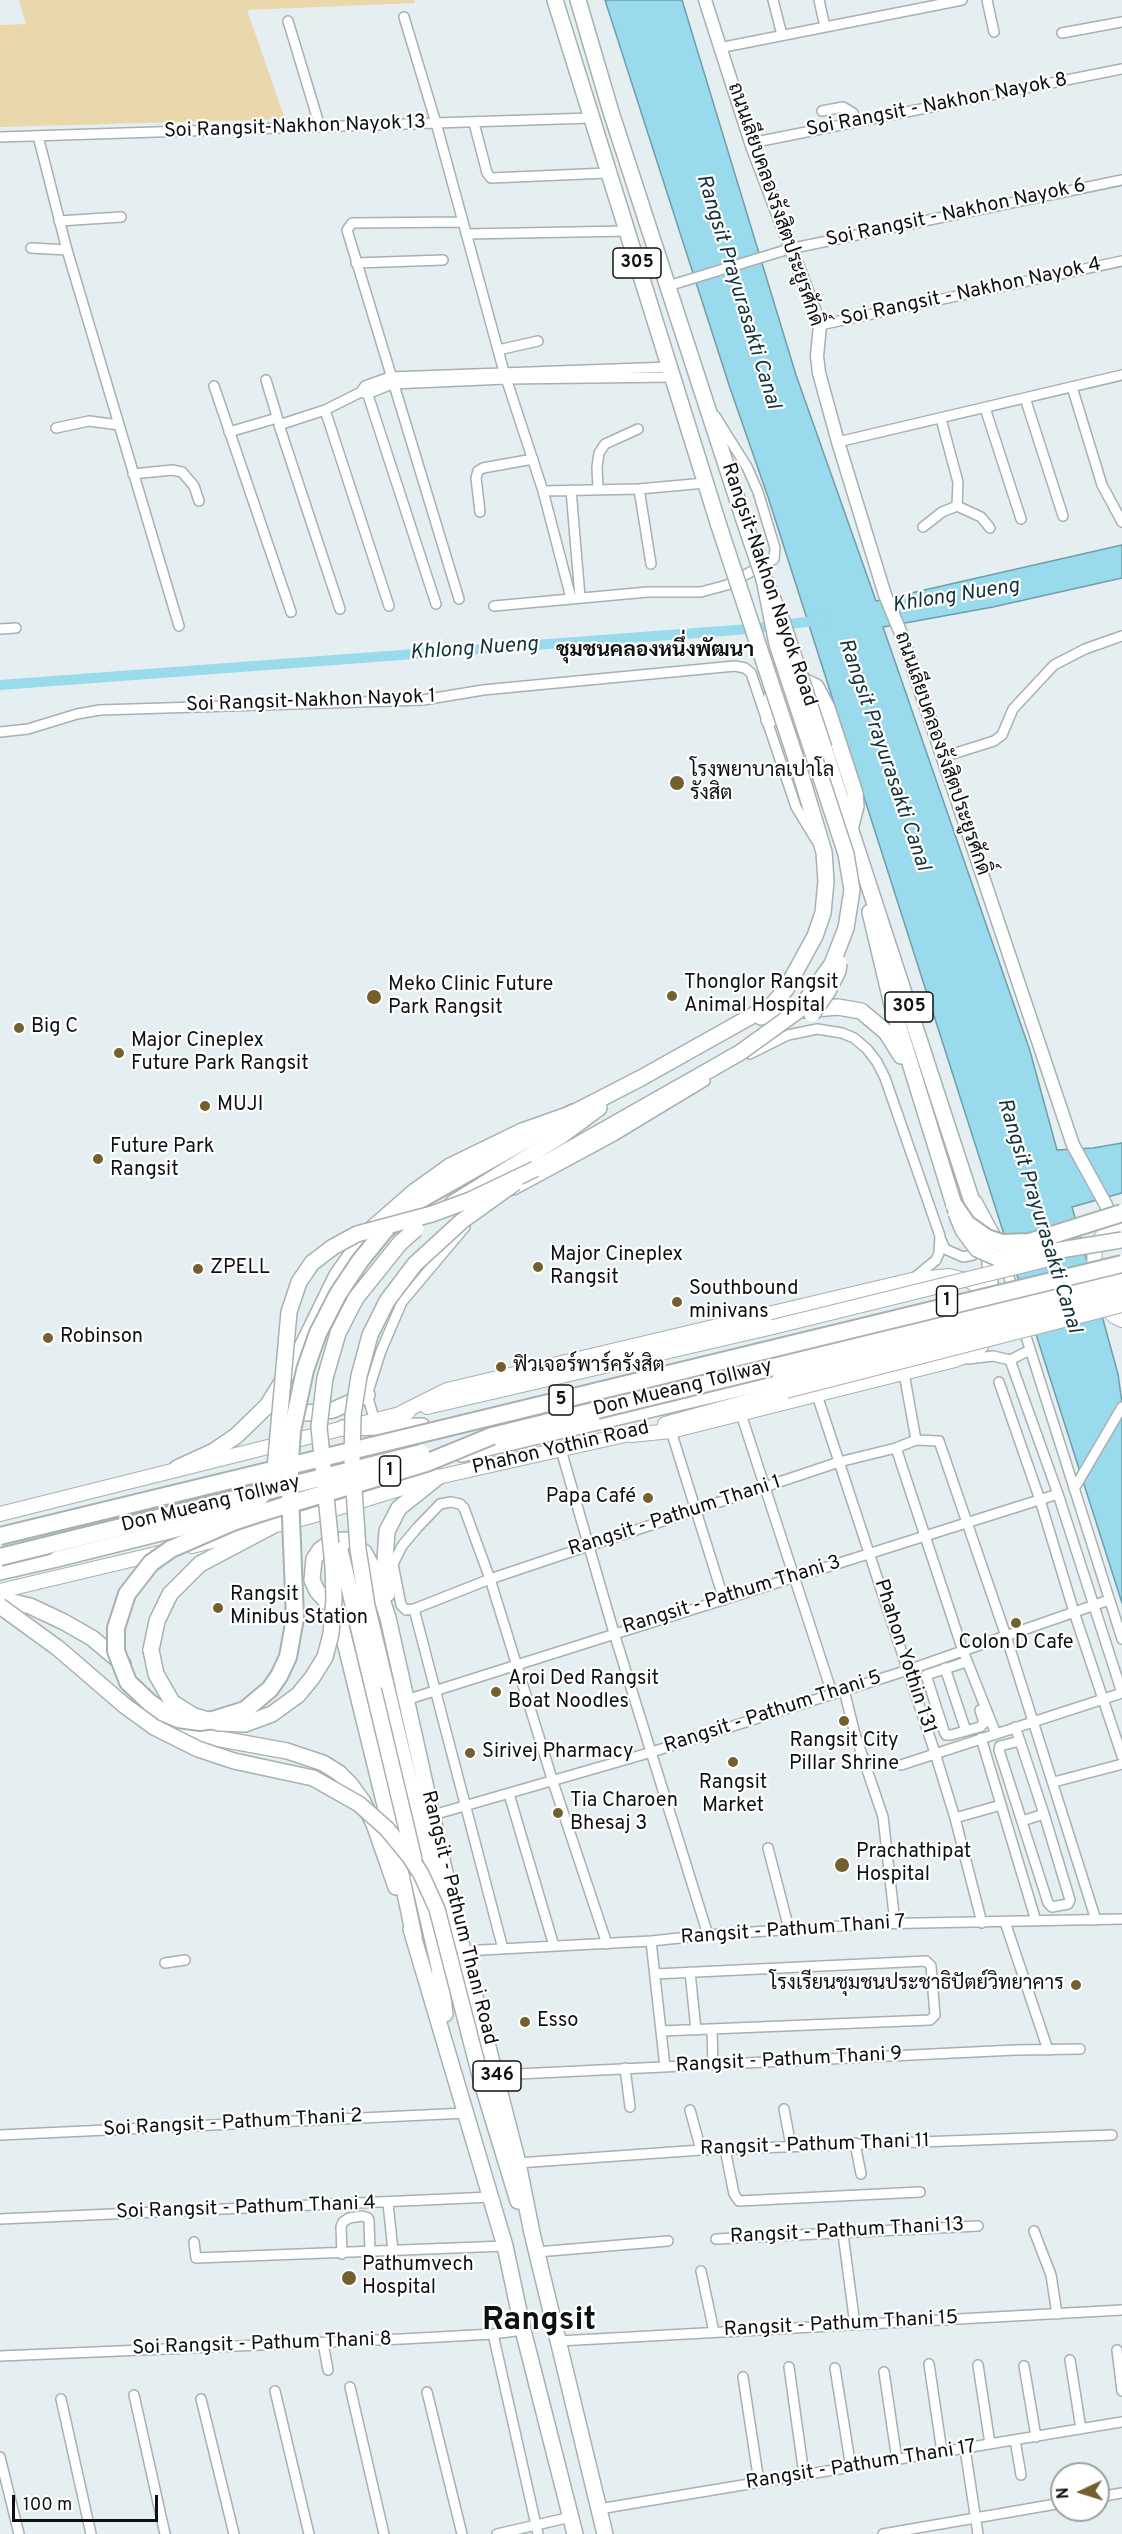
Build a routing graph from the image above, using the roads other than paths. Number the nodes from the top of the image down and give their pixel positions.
1 (555, 0) edge
2 (578, 0) edge
3 (705, 0) edge
4 (773, 0) edge
5 (819, 0) edge
6 (962, 0) edge
7 (987, 0) edge
8 (404, 17) dead end
9 (288, 21) dead end
10 (1122, 22) edge
11 (825, 27) junction
12 (994, 32) dead end
13 (1062, 33) dead end
14 (782, 35) junction
15 (719, 48) junction
16 (1122, 69) edge
17 (822, 111) dead end
18 (591, 118) junction
19 (857, 122) junction
20 (436, 123) junction
21 (474, 123) junction
22 (320, 127) junction
23 (38, 136) junction
24 (0, 137) edge
25 (751, 143) junction
26 (608, 173) junction
27 (1122, 180) edge
28 (121, 217) dead end
29 (59, 221) junction
30 (463, 222) junction
31 (627, 231) junction
32 (466, 234) junction
33 (31, 248) dead end
34 (789, 249) junction
35 (67, 250) junction
36 (443, 260) dead end
37 (1122, 261) edge
38 (356, 263) junction
39 (668, 286) junction
40 (820, 325) junction
41 (538, 341) dead end
42 (498, 350) junction
43 (672, 372) junction
44 (505, 375) junction
45 (1122, 375) edge
46 (266, 380) dead end
47 (391, 380) junction
48 (214, 386) dead end
49 (1072, 387) junction
50 (364, 391) junction
51 (1024, 398) junction
52 (704, 399) junction
53 (985, 408) junction
54 (325, 410) junction
55 (941, 419) junction
56 (278, 421) junction
57 (119, 425) junction
58 (56, 428) dead end
59 (638, 429) dead end
60 (229, 432) junction
61 (838, 442) junction
62 (532, 459) junction
63 (133, 474) junction
64 (705, 483) junction
65 (639, 489) junction
66 (571, 490) junction
67 (598, 490) junction
68 (543, 491) junction
69 (199, 501) dead end
70 (957, 506) junction
71 (480, 512) dead end
72 (1063, 516) dead end
73 (1021, 519) dead end
74 (1122, 522) edge
75 (923, 527) dead end
76 (990, 528) dead end
77 (651, 564) dead end
78 (764, 579) junction
79 (575, 598) junction
80 (459, 599) dead end
81 (436, 604) dead end
82 (389, 606) dead end
83 (494, 606) dead end
84 (340, 609) dead end
85 (291, 612) dead end
86 (179, 626) dead end
87 (16, 628) dead end
88 (0, 629) edge
89 (1122, 636) edge
90 (768, 720) junction
91 (0, 732) edge
92 (943, 757) junction
93 (850, 826) junction
94 (856, 844) junction
95 (824, 852) junction
96 (844, 933) junction
97 (813, 1014) dead end
98 (743, 1021) junction
99 (911, 1071) junction
100 (641, 1078) junction
101 (573, 1113) junction
102 (535, 1169) junction
103 (960, 1170) junction
104 (954, 1205) junction
105 (981, 1229) junction
106 (1120, 1229) edge
107 (940, 1236) junction
108 (1122, 1257) edge
109 (1122, 1264) edge
110 (912, 1280) junction
111 (1122, 1282) edge
112 (1122, 1292) edge
113 (1122, 1305) edge
114 (990, 1306) junction
115 (1122, 1320) edge
116 (773, 1335) junction
117 (703, 1343) junction
118 (1030, 1350) junction
119 (584, 1358) junction
120 (955, 1360) junction
121 (1010, 1360) junction
122 (904, 1373) junction
123 (999, 1382) dead end
124 (783, 1385) junction
125 (277, 1392) junction
126 (367, 1395) junction
127 (818, 1395) junction
128 (1122, 1407) edge
129 (401, 1413) junction
130 (741, 1414) junction
131 (375, 1421) junction
132 (422, 1426) junction
133 (343, 1428) junction
134 (671, 1431) junction
135 (631, 1435) junction
136 (492, 1436) junction
137 (916, 1440) junction
138 (896, 1448) junction
139 (561, 1450) junction
140 (839, 1462) junction
141 (177, 1468) junction
142 (323, 1471) junction
143 (438, 1477) junction
144 (765, 1487) junction
145 (1074, 1489) junction
146 (1058, 1494) junction
147 (1040, 1500) junction
148 (696, 1510) junction
149 (0, 1514) edge
150 (968, 1523) junction
151 (272, 1526) junction
152 (0, 1531) edge
153 (0, 1536) edge
154 (924, 1537) junction
155 (587, 1546) junction
156 (870, 1554) junction
157 (0, 1557) edge
158 (0, 1563) edge
159 (0, 1572) edge
160 (794, 1578) junction
161 (490, 1579) junction
162 (0, 1591) edge
163 (0, 1599) edge
164 (724, 1600) junction
165 (1109, 1600) junction
166 (1094, 1605) junction
167 (0, 1606) edge
168 (414, 1609) junction
169 (1074, 1612) junction
170 (388, 1618) junction
171 (342, 1626) junction
172 (614, 1633) junction
173 (1006, 1635) junction
174 (1122, 1639) edge
175 (961, 1651) junction
176 (963, 1663) junction
177 (517, 1665) junction
178 (945, 1668) junction
179 (908, 1670) junction
180 (128, 1682) junction
181 (844, 1690) junction
182 (434, 1691) junction
183 (832, 1693) junction
184 (1122, 1693) edge
185 (1105, 1699) junction
186 (406, 1700) junction
187 (1033, 1722) junction
188 (154, 1727) junction
189 (1015, 1727) junction
190 (966, 1731) junction
191 (996, 1734) junction
192 (981, 1738) junction
193 (1020, 1741) junction
194 (652, 1752) junction
195 (935, 1753) junction
196 (1122, 1756) edge
197 (1122, 1764) edge
198 (901, 1765) dead end
199 (553, 1782) junction
200 (1054, 1782) junction
201 (509, 1794) junction
202 (1001, 1805) junction
203 (466, 1807) junction
204 (1044, 1814) junction
205 (434, 1815) junction
206 (956, 1818) junction
207 (1022, 1821) junction
208 (768, 1848) dead end
209 (1122, 1919) edge
210 (1096, 1920) junction
211 (1005, 1922) junction
212 (1036, 1922) junction
213 (895, 1923) junction
214 (982, 1923) junction
215 (789, 1929) junction
216 (458, 1931) junction
217 (708, 1935) junction
218 (414, 1936) junction
219 (651, 1941) junction
220 (606, 1944) junction
221 (554, 1946) junction
222 (503, 1949) junction
223 (464, 1951) junction
224 (185, 1960) dead end
225 (165, 1963) dead end
226 (690, 1972) junction
227 (655, 1974) junction
228 (712, 2029) junction
229 (696, 2030) junction
230 (661, 2031) junction
231 (1080, 2049) dead end
232 (1048, 2050) junction
233 (451, 2058) junction
234 (713, 2065) junction
235 (666, 2067) junction
236 (625, 2068) junction
237 (497, 2075) junction
238 (630, 2107) dead end
239 (784, 2109) dead end
240 (690, 2110) dead end
241 (467, 2114) junction
242 (0, 2135) edge
243 (1112, 2136) dead end
244 (855, 2143) junction
245 (790, 2146) junction
246 (724, 2149) junction
247 (701, 2150) junction
248 (518, 2163) junction
249 (861, 2174) dead end
250 (920, 2192) dead end
251 (492, 2197) junction
252 (388, 2203) junction
253 (0, 2219) edge
254 (978, 2226) dead end
255 (1034, 2231) dead end
256 (532, 2233) junction
257 (843, 2234) junction
258 (716, 2239) dead end
259 (668, 2241) dead end
260 (194, 2242) dead end
261 (505, 2246) junction
262 (393, 2251) junction
263 (370, 2252) junction
264 (537, 2252) junction
265 (342, 2254) junction
266 (701, 2271) dead end
267 (1122, 2310) edge
268 (1057, 2314) junction
269 (855, 2325) junction
270 (523, 2330) junction
271 (714, 2332) junction
272 (493, 2334) junction
273 (559, 2341) junction
274 (323, 2343) junction
275 (1117, 2350) dead end
276 (0, 2356) edge
277 (1070, 2360) dead end
278 (929, 2364) dead end
279 (978, 2366) dead end
280 (1024, 2366) dead end
281 (789, 2367) dead end
282 (835, 2368) dead end
283 (328, 2370) dead end
284 (884, 2372) dead end
285 (743, 2377) dead end
286 (350, 2387) dead end
287 (274, 2391) dead end
288 (1122, 2391) edge
289 (427, 2392) dead end
290 (134, 2395) dead end
291 (61, 2399) dead end
292 (201, 2399) dead end
293 (1122, 2422) edge
294 (1081, 2429) junction
295 (1036, 2437) junction
296 (1015, 2440) junction
297 (990, 2444) junction
298 (965, 2449) junction
299 (942, 2452) junction
300 (0, 2457) edge
301 (897, 2460) junction
302 (851, 2468) junction
303 (804, 2475) junction
304 (1021, 2475) dead end
305 (759, 2482) junction
306 (1050, 2505) edge
307 (599, 2509) junction
308 (571, 2517) junction
309 (975, 2517) junction
310 (537, 2530) edge
311 (19, 2534) edge
312 (91, 2534) edge
313 (165, 2534) edge
314 (234, 2534) edge
315 (309, 2534) edge
316 (384, 2534) edge
317 (462, 2534) edge
318 (497, 2534) edge
319 (575, 2534) edge
320 (605, 2534) edge
321 (883, 2534) edge
322 (978, 2534) edge

1 - 18 main road, Rangsit-Nakhon Nayok Road / 305
2 - 39 main road, Rangsit-Nakhon Nayok Road / 305
3 - 15 street, ถนนเลียบคลองรังสิตประยูรศักดิ์
4 - 14 street
5 - 11 street
6 - 11 street
7 - 12 street
8 - 20 street
9 - 22 street
10 - 13 street
11 - 14 street
14 - 15 street
15 - 25 street, ถนนเลียบคลองรังสิตประยูรศักดิ์
16 - 19 street, Soi Rangsit - Nakhon Nayok 8
17 - 19 street
18 - 21 street, Soi Rangsit-Nakhon Nayok 13
18 - 26 main road, Rangsit-Nakhon Nayok Road / 305
19 - 25 street, Soi Rangsit - Nakhon Nayok 8
20 - 21 street, Soi Rangsit-Nakhon Nayok 13
20 - 22 street, Soi Rangsit-Nakhon Nayok 13
20 - 30 street
21 - 26 street
22 - 23 street, Soi Rangsit-Nakhon Nayok 13
23 - 24 street, Soi Rangsit-Nakhon Nayok 13
23 - 29 street
25 - 34 street, ถนนเลียบคลองรังสิตประยูรศักดิ์
26 - 31 main road, Rangsit-Nakhon Nayok Road / 305
27 - 34 street, Soi Rangsit - Nakhon Nayok 6
28 - 29 street
29 - 35 street
30 - 32 street
30 - 38 street
31 - 32 street
31 - 43 main road, Rangsit-Nakhon Nayok Road / 305
32 - 42 street
33 - 35 street
34 - 39 street, Soi Rangsit - Nakhon Nayok 6
34 - 40 street, ถนนเลียบคลองรังสิตประยูรศักดิ์
35 - 57 street
36 - 38 street
37 - 40 street, Soi Rangsit - Nakhon Nayok 4
38 - 47 street
39 - 52 main road, Rangsit-Nakhon Nayok Road / 305
40 - 61 street, ถนนเลียบคลองรังสิตประยูรศักดิ์
41 - 42 street
42 - 44 street
43 - 44 street
43 - 64 main road, Rangsit-Nakhon Nayok Road / 305
44 - 47 street
44 - 62 street
45 - 49 street
46 - 56 street
47 - 50 street
47 - 80 street
48 - 60 street
49 - 51 street
49 - 74 street
50 - 54 street
50 - 81 street
51 - 53 street
51 - 72 street
52 - 78 main road, Rangsit-Nakhon Nayok Road / 305, bridge
52 - 79 street
53 - 55 street
53 - 73 street
54 - 56 street
54 - 82 street
55 - 61 street
55 - 70 street
56 - 60 street
56 - 84 street
57 - 58 street
57 - 63 street
59 - 67 street
60 - 85 street
61 - 92 street, ถนนเลียบคลองรังสิตประยูรศักดิ์
62 - 68 street
62 - 71 street
63 - 69 street
63 - 86 street
64 - 65 street
64 - 95 main road, Rangsit-Nakhon Nayok Road / 305, bridge
65 - 67 street
65 - 77 street
66 - 67 street
66 - 68 street
66 - 79 street
68 - 79 street
70 - 75 street
70 - 76 street
78 - 93 main road, Rangsit-Nakhon Nayok Road / 305, bridge
78 - 96 main road, bridge
79 - 83 street
87 - 88 street
89 - 92 street
90 - 91 street, Soi Rangsit-Nakhon Nayok 1
90 - 93 main road
90 - 95 street, Soi Rangsit-Nakhon Nayok 1
92 - 106 street, ถนนเลียบคลองรังสิตประยูรศักดิ์
93 - 94 main road, Rangsit-Nakhon Nayok Road / 305
94 - 99 main road
94 - 103 main road, Rangsit-Nakhon Nayok Road / 305
95 - 98 main road, Rangsit-Nakhon Nayok Road
96 - 97 main road, bridge
96 - 102 main road, bridge
98 - 99 main road
98 - 100 main road
99 - 104 main road
100 - 101 main road
100 - 142 main road, bridge
101 - 125 main road
101 - 180 highway, bridge
102 - 159 main road, bridge
102 - 216 main road, bridge
103 - 105 main road, Rangsit-Nakhon Nayok Road
103 - 118 street
104 - 106 highway, bridge
104 - 106 main road, bridge
105 - 107 street
105 - 114 main road, Rangsit-Nakhon Nayok Road
106 - 115 main road
106 - 116 main road, 1, bridge
107 - 110 street
107 - 126 street
108 - 116 main road, 1
109 - 153 highway, Don Mueang Tollway / 5, bridge
110 - 114 main road
110 - 119 main road
111 - 136 highway, Don Mueang Tollway / 5, bridge
112 - 124 main road, Phahon Yothin Road / 1, bridge
113 - 124 main road, Phahon Yothin Road / 1, bridge
114 - 120 main road
116 - 117 main road, 1
116 - 132 main road, 1
117 - 119 main road
117 - 129 main road, 1
118 - 121 street
118 - 145 street
119 - 129 main road
120 - 121 street
120 - 122 main road
121 - 146 street
122 - 127 main road
122 - 137 street
123 - 147 street
124 - 135 main road, Phahon Yothin Road / 1
124 - 158 main road, Phahon Yothin Road / 1
125 - 126 main road
125 - 141 main road
126 - 131 street
127 - 130 main road
127 - 140 street, Phahon Yothin 131
128 - 145 street
129 - 131 main road, 1
130 - 134 main road
130 - 144 street
131 - 133 main road, 1
132 - 133 main road
132 - 152 main road, 1
133 - 141 main road, 1
134 - 135 main road
134 - 148 street
135 - 139 main road, Phahon Yothin Road / 1
136 - 157 highway, Don Mueang Tollway / 5, bridge
136 - 180 highway, bridge
137 - 138 street, Rangsit - Pathum Thani 1
137 - 150 street, Rangsit - Pathum Thani 1
138 - 140 street, Rangsit - Pathum Thani 1
138 - 154 street
139 - 143 main road, Phahon Yothin Road / 1
139 - 155 street
140 - 144 street, Rangsit - Pathum Thani 1
140 - 156 street, Phahon Yothin 131
141 - 149 main road, 1
142 - 151 main road, bridge
142 - 233 main road, bridge
143 - 151 main road, Phahon Yothin Road / 1
143 - 170 main road
144 - 148 street, Rangsit - Pathum Thani 1
144 - 160 street
145 - 165 street
146 - 147 street, Rangsit - Pathum Thani 3
146 - 166 street
147 - 150 street, Rangsit - Pathum Thani 3
147 - 169 street
148 - 155 street, Rangsit - Pathum Thani 1
148 - 164 street
150 - 154 street, Rangsit - Pathum Thani 3
150 - 173 street
151 - 162 main road, Phahon Yothin Road / 1
154 - 156 street, Rangsit - Pathum Thani 3
154 - 175 street
155 - 161 street, Rangsit - Pathum Thani 1
155 - 172 street
156 - 160 street, Rangsit - Pathum Thani 3
156 - 179 street, Phahon Yothin 131
160 - 164 street, Rangsit - Pathum Thani 3
160 - 183 street
161 - 168 street, Rangsit - Pathum Thani 1
161 - 168 street
161 - 177 street
163 - 218 main road
164 - 172 street, Rangsit - Pathum Thani 3
165 - 166 street, Rangsit - Pathum Thani 5
165 - 174 street
166 - 169 street, Rangsit - Pathum Thani 5
166 - 184 street
167 - 188 main road, bridge
168 - 182 street
169 - 173 street, Rangsit - Pathum Thani 5
169 - 185 street
170 - 171 main road
170 - 171 main road, 346
170 - 186 main road, Rangsit - Pathum Thani Road / 346
171 - 218 main road, 346
172 - 177 street, Rangsit - Pathum Thani 3
172 - 194 street
173 - 175 street, Rangsit - Pathum Thani 5
173 - 187 street
175 - 176 street
175 - 179 street, Rangsit - Pathum Thani 5
175 - 191 street
176 - 178 street
176 - 190 street
177 - 182 street, Rangsit - Pathum Thani 3
177 - 199 street
178 - 190 street
178 - 190 street
179 - 181 street, Rangsit - Pathum Thani 5
179 - 195 street, Phahon Yothin 131
180 - 188 highway, bridge
181 - 183 street, Rangsit - Pathum Thani 5
181 - 213 street
182 - 186 street, Rangsit - Pathum Thani 3
182 - 203 street
183 - 194 street, Rangsit - Pathum Thani 5
184 - 185 street
185 - 187 street
185 - 196 street
186 - 205 main road, Rangsit - Pathum Thani Road / 346
187 - 189 street
187 - 200 street
188 - 256 main road, bridge
189 - 191 street
189 - 193 street
191 - 192 street
192 - 195 street
192 - 202 street
193 - 204 street
193 - 207 street
194 - 199 street, Rangsit - Pathum Thani 5
194 - 217 street
195 - 198 street
195 - 206 street, Phahon Yothin 131
197 - 200 street
199 - 201 street, Rangsit - Pathum Thani 5
199 - 220 street
200 - 210 street
201 - 203 street, Rangsit - Pathum Thani 5
201 - 221 street
202 - 206 street
202 - 212 street
203 - 205 street, Rangsit - Pathum Thani 5
203 - 222 street
204 - 207 street
204 - 207 street
205 - 216 main road, Rangsit - Pathum Thani Road / 346
206 - 214 street, Phahon Yothin 131
208 - 215 street
209 - 210 street, Rangsit - Pathum Thani 7
210 - 212 street, Rangsit - Pathum Thani 7
211 - 212 street, Rangsit - Pathum Thani 7
211 - 214 street, Rangsit - Pathum Thani 7
211 - 232 street
213 - 214 street, Rangsit - Pathum Thani 7
213 - 215 street, Rangsit - Pathum Thani 7
215 - 217 street, Rangsit - Pathum Thani 7
216 - 223 main road, Rangsit - Pathum Thani Road / 346
217 - 219 street, Rangsit - Pathum Thani 7
218 - 233 main road, 346
219 - 220 street, Rangsit - Pathum Thani 7
219 - 227 street
220 - 221 street, Rangsit - Pathum Thani 7
221 - 222 street, Rangsit - Pathum Thani 7
222 - 223 street, Rangsit - Pathum Thani 7
223 - 237 main road, Rangsit - Pathum Thani Road / 346
224 - 225 street
226 - 227 street
226 - 228 street
226 - 229 street
227 - 230 street
228 - 229 street
228 - 234 street
229 - 230 street
230 - 235 street
231 - 232 street, Rangsit - Pathum Thani 9
232 - 234 street, Rangsit - Pathum Thani 9
233 - 241 main road, 346
234 - 235 street, Rangsit - Pathum Thani 9
235 - 236 street, Rangsit - Pathum Thani 9
236 - 237 street, Rangsit - Pathum Thani 9
236 - 238 street
237 - 248 main road, Rangsit - Pathum Thani Road / 346
239 - 245 street
240 - 247 street
241 - 242 street, Soi Rangsit - Pathum Thani 2
241 - 251 main road, 346
243 - 244 street, Rangsit - Pathum Thani 11
244 - 245 street, Rangsit - Pathum Thani 11
244 - 249 street
245 - 246 street, Rangsit - Pathum Thani 11
246 - 247 street, Rangsit - Pathum Thani 11
246 - 250 street
247 - 248 street, Rangsit - Pathum Thani 11
248 - 256 main road, Rangsit - Pathum Thani Road / 346
251 - 252 street, Soi Rangsit - Pathum Thani 4
251 - 261 main road, 346
252 - 253 street, Soi Rangsit - Pathum Thani 4
252 - 262 street
254 - 257 street, Rangsit - Pathum Thani 13
255 - 268 street
256 - 264 main road, Rangsit - Pathum Thani Road / 346
257 - 258 street, Rangsit - Pathum Thani 13
257 - 269 street
259 - 264 street
260 - 265 street
261 - 262 street
261 - 270 main road, 346
262 - 263 street
263 - 265 street
263 - 265 street
264 - 273 main road, Rangsit - Pathum Thani Road / 346
266 - 271 street
267 - 268 street, Rangsit - Pathum Thani 15
268 - 269 street, Rangsit - Pathum Thani 15
269 - 271 street, Rangsit - Pathum Thani 15
270 - 272 street, Soi Rangsit - Pathum Thani 8
270 - 308 main road, 346
271 - 273 street, Rangsit - Pathum Thani 15
272 - 274 street, Soi Rangsit - Pathum Thani 8
272 - 310 street
273 - 307 main road, Rangsit - Pathum Thani Road / 346
274 - 276 street, Soi Rangsit - Pathum Thani 8
274 - 283 street
275 - 288 street
277 - 294 street
278 - 299 street
279 - 297 street
280 - 295 street
281 - 303 street
282 - 302 street
284 - 301 street
285 - 305 street
286 - 316 street
287 - 315 street
289 - 317 street
290 - 313 street
291 - 312 street
292 - 314 street
293 - 294 street, Rangsit - Pathum Thani 17
294 - 295 street, Rangsit - Pathum Thani 17
295 - 296 street, Rangsit - Pathum Thani 17
296 - 297 street, Rangsit - Pathum Thani 17
296 - 304 street
297 - 298 street, Rangsit - Pathum Thani 17
298 - 299 street, Rangsit - Pathum Thani 17
298 - 309 street
299 - 301 street, Rangsit - Pathum Thani 17
300 - 311 street
301 - 302 street, Rangsit - Pathum Thani 17
302 - 303 street, Rangsit - Pathum Thani 17
303 - 305 street, Rangsit - Pathum Thani 17
305 - 307 street, Rangsit - Pathum Thani 17
306 - 309 street
307 - 320 main road, Rangsit - Pathum Thani Road / 346
308 - 310 street
308 - 319 main road, 346
309 - 321 street
309 - 322 street
310 - 318 street

